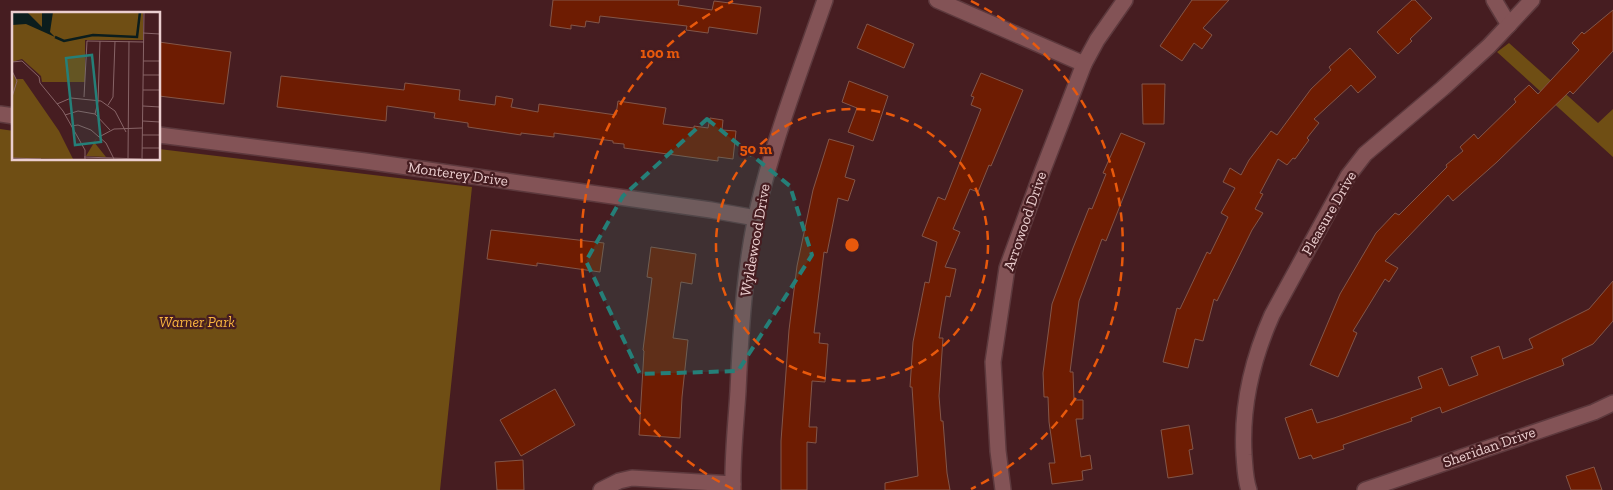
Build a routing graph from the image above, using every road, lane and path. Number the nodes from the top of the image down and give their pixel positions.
1 (825, 0) edge
2 (937, 0) edge
3 (1125, 0) edge
4 (1494, 0) edge
5 (1532, 0) edge
6 (1509, 25) junction
7 (1084, 64) junction
8 (160, 134) edge
9 (756, 218) junction
10 (1613, 403) edge
11 (733, 487) edge
12 (601, 490) edge
13 (1003, 490) edge
14 (1249, 490) edge
15 (1365, 490) edge

1 - 9 street, Wyldewood Drive
2 - 7 street
3 - 7 street, Arrowood Drive
4 - 6 street
5 - 6 street, Pleasure Drive
6 - 14 street, Pleasure Drive
7 - 13 street, Arrowood Drive
8 - 9 street, Monterey Drive
9 - 11 street, Wyldewood Drive
10 - 15 street, Sheridan Drive
11 - 12 street

